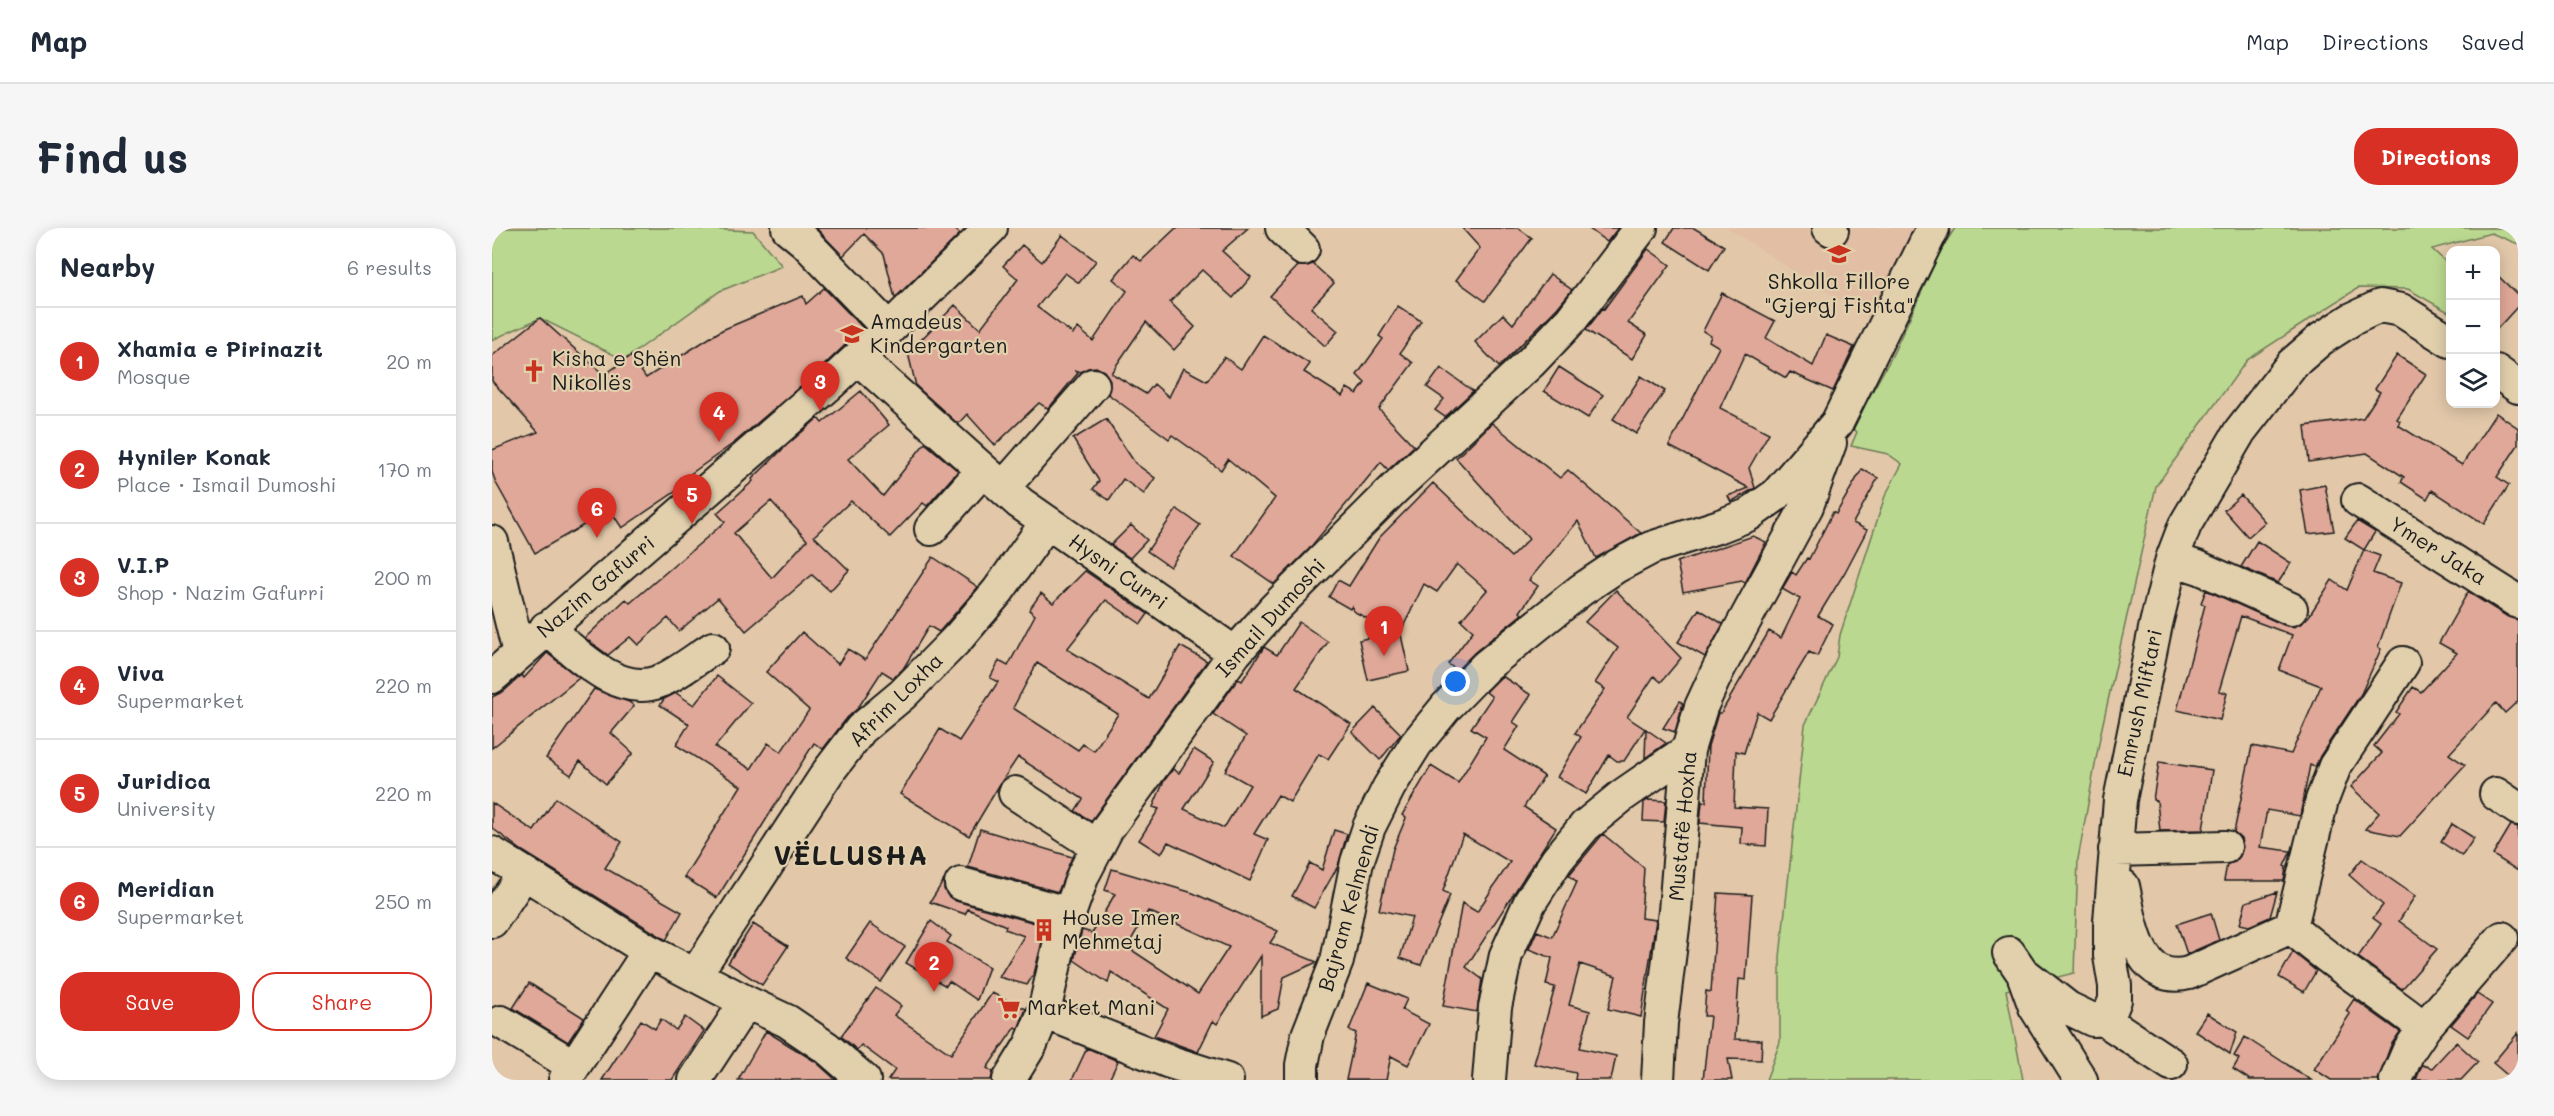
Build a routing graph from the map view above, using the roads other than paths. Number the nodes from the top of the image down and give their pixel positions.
1 (788, 228) edge
2 (991, 228) edge
3 (1641, 228) edge
4 (1933, 228) edge
5 (889, 329) junction
6 (2446, 338) edge
7 (858, 358) junction
8 (2500, 374) edge
9 (1093, 385) dead end
10 (2518, 387) edge
11 (1837, 423) junction
12 (993, 479) junction
13 (2358, 500) dead end
14 (1047, 522) junction
15 (931, 529) dead end
16 (492, 542) edge
17 (2172, 559) junction
18 (2518, 602) edge
19 (2291, 609) dead end
20 (546, 628) junction
21 (713, 648) dead end
22 (519, 653) junction
23 (1235, 653) junction
24 (2403, 663) dead end
25 (492, 677) edge
26 (1688, 750) junction
27 (1015, 793) dead end
28 (1098, 846) junction
29 (2226, 847) dead end
30 (2115, 850) junction
31 (492, 853) edge
32 (524, 873) junction
33 (961, 884) dead end
34 (1070, 914) junction
35 (492, 921) edge
36 (2291, 927) junction
37 (2502, 938) dead end
38 (649, 951) junction
39 (695, 975) junction
40 (746, 1002) junction
41 (1044, 1012) junction
42 (2103, 1018) junction
43 (501, 1022) dead end
44 (2424, 1028) junction
45 (2171, 1064) dead end
46 (569, 1073) edge
47 (695, 1080) edge
48 (864, 1080) edge
49 (1009, 1080) edge
50 (1227, 1080) edge
51 (1302, 1080) edge
52 (1489, 1080) edge
53 (1658, 1080) edge
54 (2081, 1080) edge
55 (2396, 1080) edge

1 - 5 street
2 - 5 street, Nazim Gafurri
3 - 23 street, Ismail Dumoshi
4 - 11 street, Bajram Kelmendi
5 - 7 street, Nazim Gafurri
6 - 17 street, Emrush Miftari
7 - 12 street, Hysni Curri
7 - 20 street, Nazim Gafurri
8 - 10 street
9 - 12 street
11 - 26 street, Mustafë Hoxha
11 - 51 street, Bajram Kelmendi
12 - 14 street, Hysni Curri
12 - 15 street
13 - 18 street, Ymer Jaka
14 - 23 street, Hysni Curri
14 - 39 street, Afrim Loxha
16 - 22 street
17 - 19 street
17 - 30 street, Emrush Miftari
20 - 21 street
20 - 22 street, Nazim Gafurri
22 - 25 street, Nazim Gafurri
23 - 28 street, Ismail Dumoshi
24 - 36 street
26 - 52 street
26 - 53 street, Mustafë Hoxha
27 - 28 street
28 - 34 street, Ismail Dumoshi
29 - 30 street
30 - 36 street
30 - 42 street, Emrush Miftari
31 - 32 street
32 - 35 street
32 - 38 street
33 - 34 street
34 - 41 street, Ismail Dumoshi
36 - 44 street
37 - 44 street
38 - 39 street
38 - 46 street
39 - 40 street
40 - 47 street
40 - 48 street
41 - 49 street, Ismail Dumoshi
41 - 50 street
42 - 45 street
42 - 54 street
43 - 46 street
44 - 55 street

